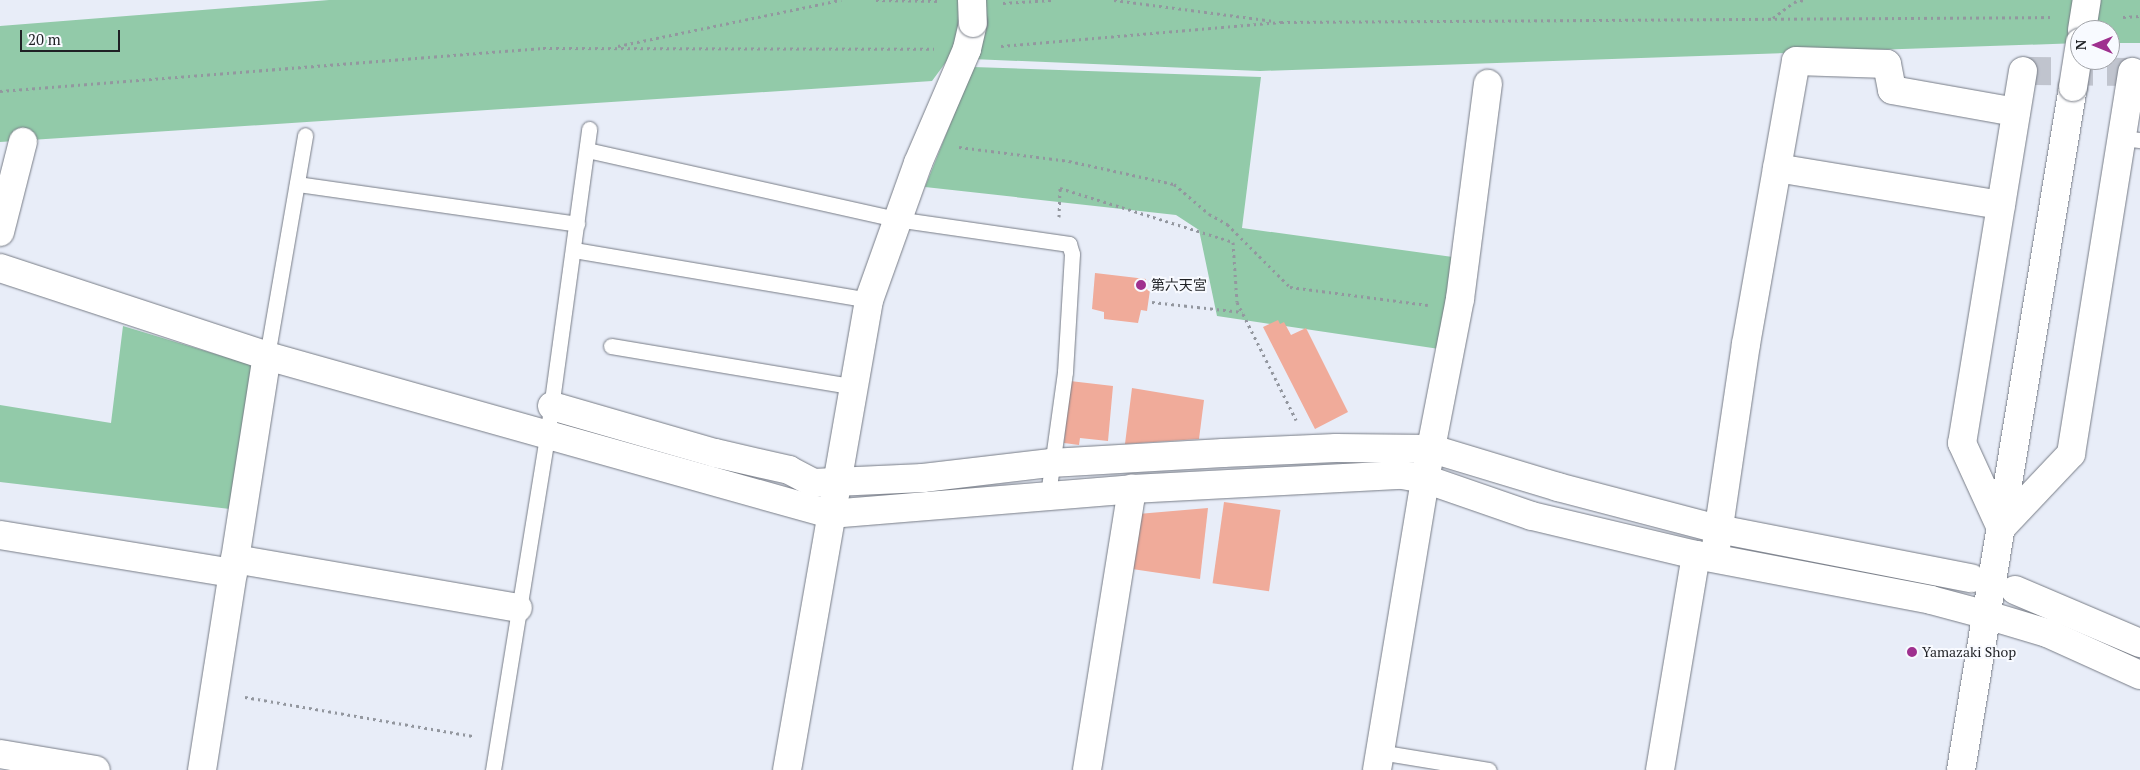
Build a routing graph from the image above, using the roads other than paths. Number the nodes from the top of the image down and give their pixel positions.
1 (2087, 0) edge
2 (973, 12) edge
3 (2084, 20) edge
4 (2075, 70) edge
5 (2023, 71) dead end
6 (2132, 72) dead end
7 (1488, 84) dead end
8 (2016, 112) junction
9 (589, 129) dead end
10 (305, 135) dead end
11 (2131, 139) edge
12 (23, 142) dead end
13 (587, 150) junction
14 (1777, 168) junction
15 (297, 184) junction
16 (2001, 205) junction
17 (896, 219) junction
18 (577, 224) junction
19 (0, 232) edge
20 (574, 250) junction
21 (0, 268) edge
22 (869, 300) junction
23 (611, 346) dead end
24 (267, 356) junction
25 (855, 387) junction
26 (552, 406) junction
27 (547, 437) junction
28 (1432, 449) junction
29 (1051, 463) junction
30 (1424, 479) junction
31 (837, 481) junction
32 (1132, 489) junction
33 (1048, 495) junction
34 (830, 514) junction
35 (2001, 528) junction
36 (1718, 529) junction
37 (0, 535) edge
38 (1705, 557) junction
39 (234, 566) junction
40 (1971, 578) dead end
41 (2014, 590) dead end
42 (518, 608) junction
43 (1987, 615) junction
44 (2140, 643) edge
45 (2140, 675) edge
46 (0, 754) edge
47 (1378, 761) edge
48 (96, 770) edge
49 (202, 770) edge
50 (493, 770) edge
51 (787, 770) edge
52 (1087, 770) edge
53 (1489, 770) edge
54 (1660, 770) edge
55 (1960, 770) edge

1 - 3 street
2 - 17 street
4 - 35 street, bridge
5 - 8 street
6 - 11 street
7 - 28 street
8 - 14 street
8 - 16 street
9 - 13 lane
10 - 15 lane
11 - 35 street
12 - 19 street
13 - 17 lane
13 - 18 lane
14 - 16 street
14 - 36 street
15 - 18 lane
15 - 24 lane
16 - 35 street
17 - 22 street
17 - 29 lane
18 - 20 lane
20 - 22 lane
20 - 26 lane
21 - 24 street
22 - 25 street
23 - 25 lane
24 - 27 street
24 - 39 street
25 - 31 street
26 - 27 lane
26 - 31 street
27 - 34 street
27 - 42 lane
28 - 29 street
28 - 30 street
28 - 36 street
29 - 31 street
29 - 33 lane
30 - 32 street
30 - 38 street
30 - 47 street
31 - 34 street
32 - 33 street
32 - 52 street
33 - 34 street
34 - 51 street
35 - 43 street
36 - 38 street
36 - 40 street
37 - 39 street
38 - 43 street
38 - 54 street
39 - 42 street
39 - 49 street
41 - 44 street
42 - 50 lane
43 - 45 street
43 - 55 street
46 - 48 street
47 - 53 lane

